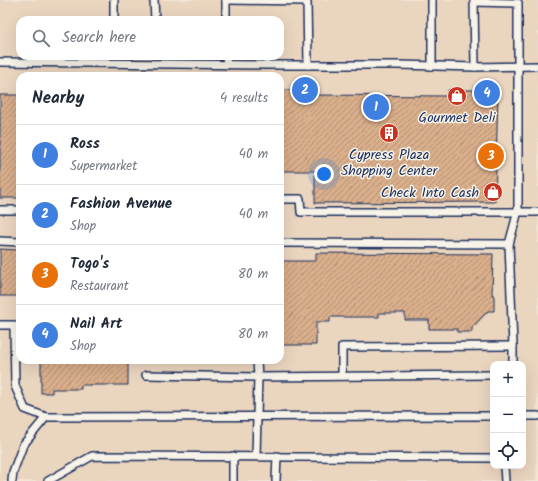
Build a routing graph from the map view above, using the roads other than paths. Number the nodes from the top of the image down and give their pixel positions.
1 (114, 0) edge
2 (154, 0) edge
3 (226, 0) edge
4 (307, 0) edge
5 (432, 0) edge
6 (474, 1) edge
7 (114, 16) edge
8 (154, 16) edge
9 (226, 16) edge
10 (114, 60) edge
11 (156, 60) edge
12 (226, 60) edge
13 (0, 62) edge
14 (156, 64) junction
15 (226, 65) junction
16 (308, 66) junction
17 (432, 66) junction
18 (518, 66) junction
19 (538, 66) edge
20 (475, 67) junction
21 (284, 199) edge
22 (0, 210) edge
23 (16, 210) edge
24 (518, 211) junction
25 (538, 212) edge
26 (0, 241) edge
27 (16, 242) edge
28 (284, 243) edge
29 (509, 244) junction
30 (0, 325) edge
31 (513, 346) junction
32 (513, 361) edge
33 (257, 364) edge
34 (146, 375) dead end
35 (490, 375) edge
36 (342, 376) junction
37 (258, 377) junction
38 (490, 416) edge
39 (526, 416) edge
40 (538, 416) edge
41 (46, 417) junction
42 (257, 417) junction
43 (233, 456) junction
44 (256, 456) junction
45 (276, 456) junction
46 (490, 458) edge
47 (504, 469) edge
48 (12, 481) edge
49 (48, 481) edge
50 (233, 481) edge
51 (276, 481) edge
52 (505, 481) edge

1 - 7 lane
2 - 8 lane
3 - 4 lane
3 - 9 lane
4 - 16 lane
5 - 17 lane
6 - 18 lane
6 - 20 lane
10 - 13 lane
10 - 14 lane
11 - 14 lane
12 - 15 lane
14 - 15 lane
15 - 16 lane
16 - 17 lane
17 - 20 lane
18 - 19 lane
18 - 20 lane
18 - 24 lane
21 - 24 lane
22 - 23 lane
24 - 25 lane
24 - 29 lane
26 - 27 lane
28 - 29 lane
29 - 31 lane
30 - 41 lane
31 - 32 lane
31 - 36 lane
33 - 37 lane
34 - 37 lane
35 - 36 lane
36 - 37 lane
37 - 42 lane
38 - 42 lane
39 - 40 lane
41 - 42 lane
41 - 48 lane
42 - 44 lane
43 - 44 lane
43 - 49 lane
43 - 50 lane
44 - 45 lane
45 - 46 lane
45 - 51 lane
47 - 52 lane

